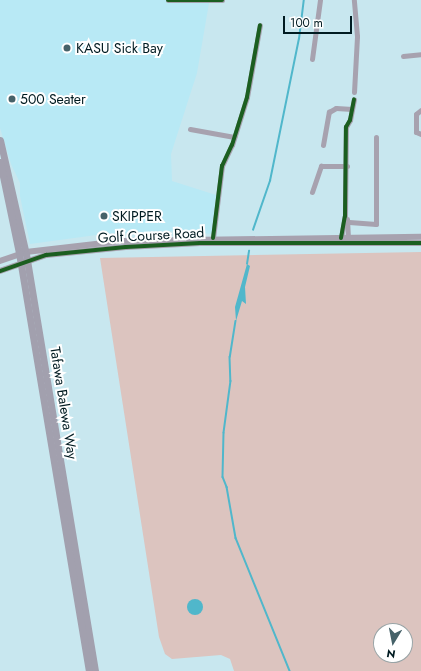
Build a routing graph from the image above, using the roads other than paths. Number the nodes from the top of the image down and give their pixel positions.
1 (168, 0) edge
2 (222, 0) edge
3 (320, 0) edge
4 (354, 0) edge
5 (260, 25) dead end
6 (421, 54) edge
7 (403, 56) dead end
8 (312, 59) dead end
9 (354, 92) dead end
10 (354, 99) dead end
11 (352, 109) junction
12 (421, 110) edge
13 (190, 129) dead end
14 (421, 134) edge
15 (234, 137) junction
16 (376, 137) dead end
17 (0, 140) edge
18 (323, 145) dead end
19 (0, 162) edge
20 (347, 166) junction
21 (312, 192) dead end
22 (345, 216) junction
23 (349, 222) junction
24 (421, 237) edge
25 (213, 238) junction
26 (341, 238) junction
27 (348, 238) junction
28 (169, 241) junction
29 (421, 243) edge
30 (22, 253) junction
31 (27, 260) junction
32 (0, 261) edge
33 (20, 262) junction
34 (0, 271) edge
35 (89, 671) edge
36 (95, 671) edge

1 - 2 street
3 - 8 street
4 - 9 street
5 - 15 street
6 - 7 street
10 - 11 street
11 - 18 street
11 - 20 street
12 - 14 street
13 - 15 street
15 - 25 street
16 - 23 street
17 - 30 main road, Tafawa Balewa Way
19 - 30 main road, Tafawa Balewa Way
20 - 21 street
20 - 22 street
22 - 23 street
22 - 26 street
23 - 27 street
24 - 27 street, Golf Course Road
25 - 26 street, Golf Course Road
25 - 28 street, Golf Course Road
26 - 27 street, Golf Course Road
28 - 29 street, Golf Course Road
28 - 30 street, Golf Course Road
28 - 31 street, Golf Course Road
30 - 31 main road, Tafawa Balewa Way
30 - 32 street, Golf Course Road
30 - 33 main road, Tafawa Balewa Way
31 - 33 street, Golf Course Road
31 - 36 main road, Tafawa Balewa Way
33 - 34 street, Golf Course Road
33 - 35 main road, Tafawa Balewa Way

